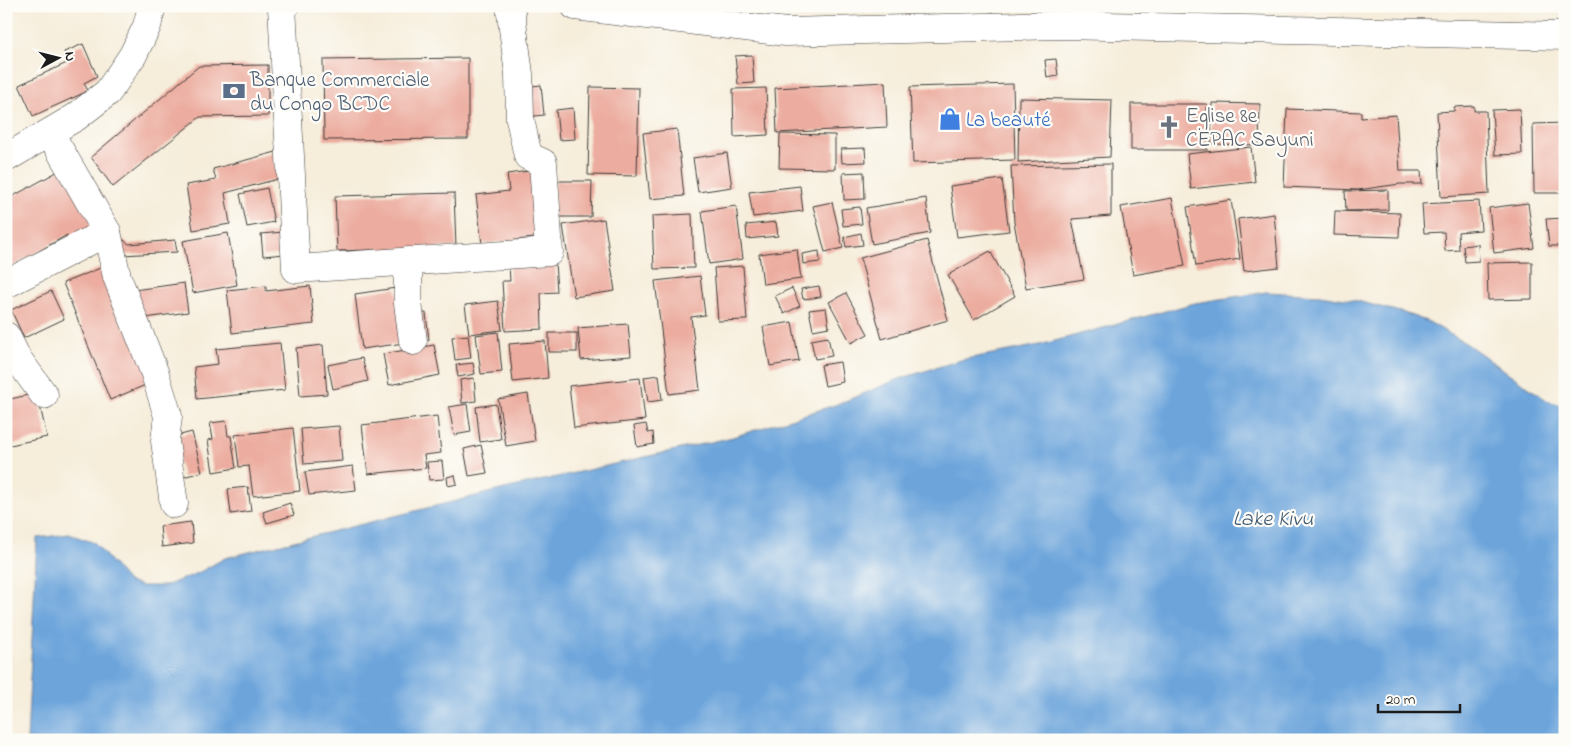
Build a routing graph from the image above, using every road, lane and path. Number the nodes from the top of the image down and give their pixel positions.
1 (152, 6) edge
2 (283, 6) edge
3 (510, 6) edge
4 (576, 6) edge
5 (1565, 36) edge
6 (50, 133) junction
7 (6, 158) edge
8 (107, 232) junction
9 (408, 261) junction
10 (6, 284) edge
11 (6, 336) edge
12 (413, 341) dead end
13 (44, 395) dead end
14 (174, 504) dead end

1 - 6 street
2 - 9 street
3 - 9 street
4 - 5 street
6 - 7 street
6 - 8 street
8 - 10 street
8 - 14 street
9 - 12 street
11 - 13 street

